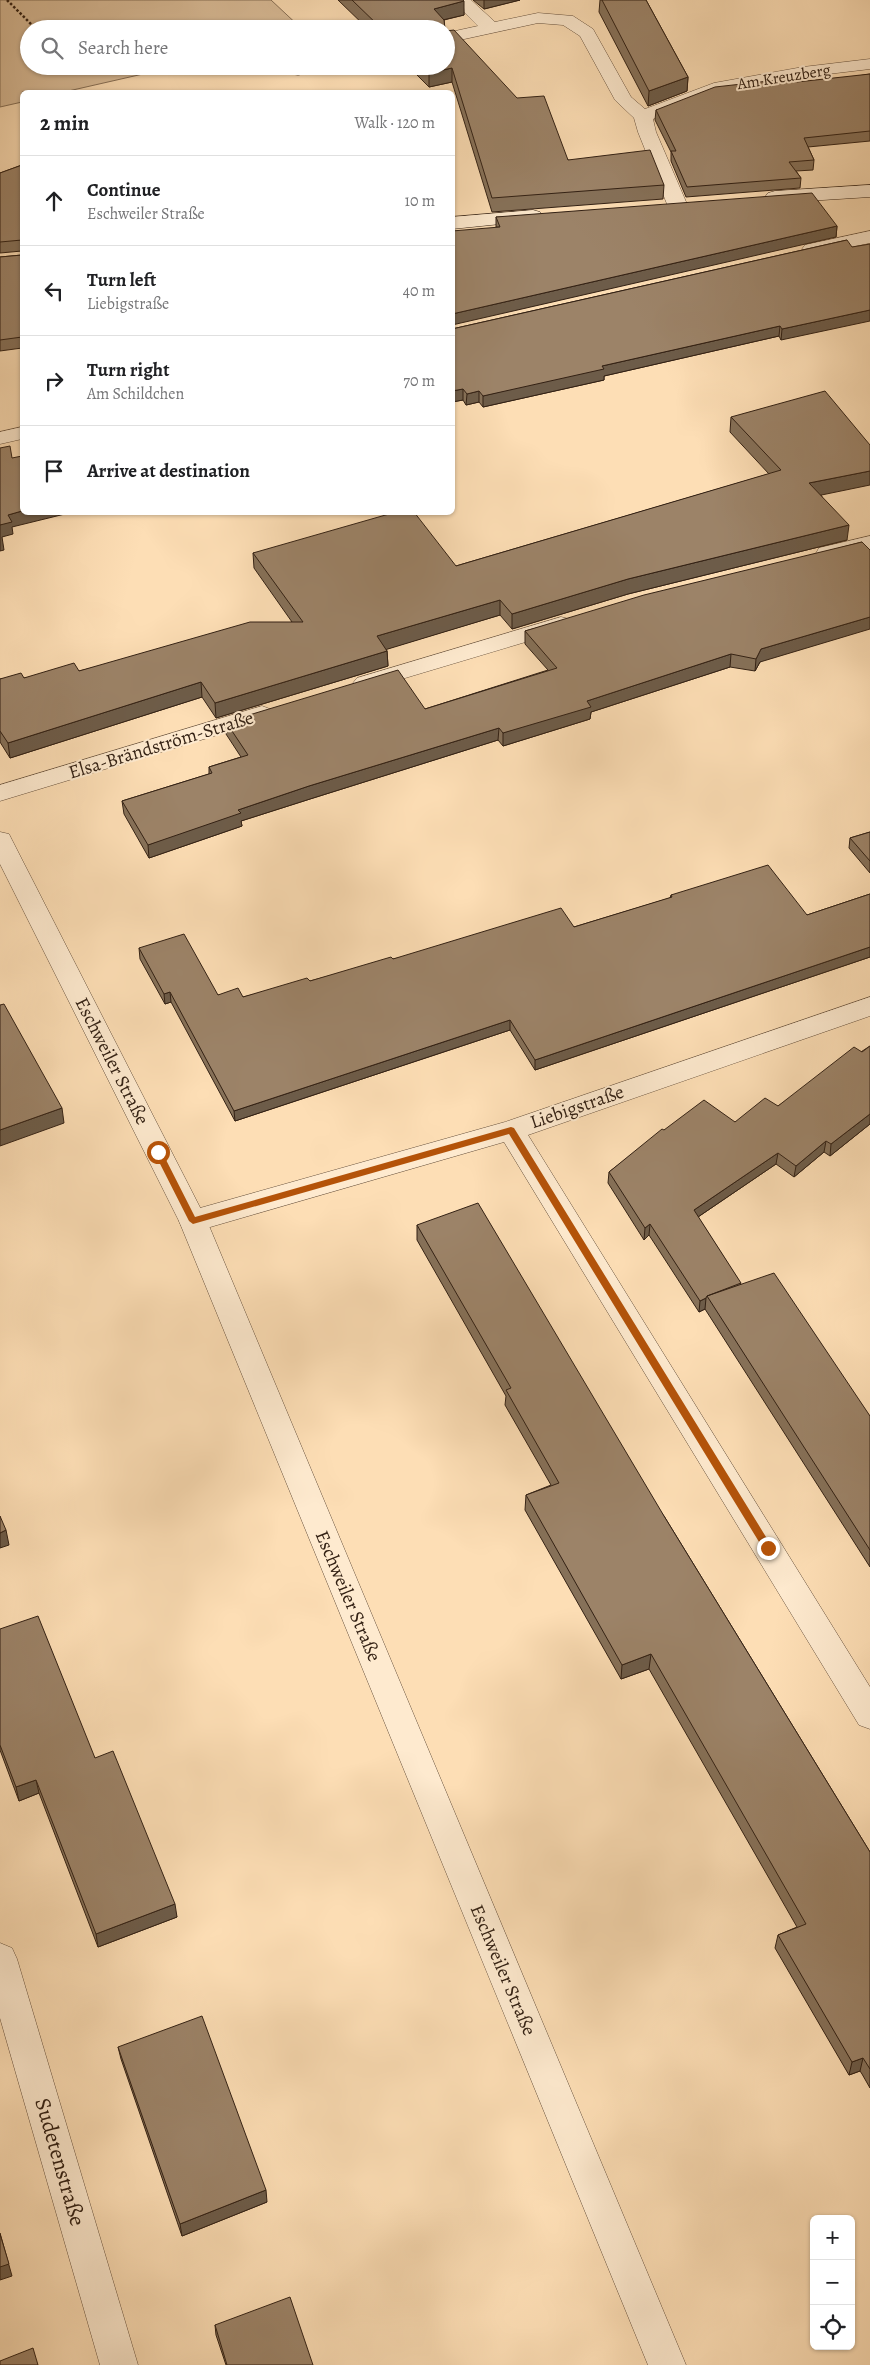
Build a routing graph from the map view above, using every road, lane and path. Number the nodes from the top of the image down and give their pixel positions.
1 (7, 0) edge
2 (461, 0) edge
3 (27, 20) edge
4 (491, 28) junction
5 (455, 36) edge
6 (870, 64) edge
7 (643, 116) junction
8 (870, 191) edge
9 (754, 199) edge
10 (697, 203) edge
11 (677, 204) junction
12 (658, 206) edge
13 (550, 215) edge
14 (455, 223) edge
15 (870, 237) edge
16 (792, 254) edge
17 (20, 433) edge
18 (0, 438) edge
19 (870, 543) edge
20 (805, 558) edge
21 (580, 618) edge
22 (342, 690) edge
23 (285, 707) edge
24 (0, 793) edge
25 (0, 840) edge
26 (870, 1006) edge
27 (511, 1130) junction
28 (193, 1221) junction
29 (870, 1715) edge
30 (0, 1959) edge
31 (119, 2365) edge
32 (667, 2365) edge

1 - 3 path
2 - 4 street
4 - 5 street
4 - 7 street
6 - 7 street, Am Kreuzberg
7 - 11 street
8 - 9 street
10 - 11 street
11 - 12 street
13 - 14 street
15 - 16 street
17 - 18 street
19 - 20 street
21 - 22 street
23 - 24 street, Elsa-Brändström-Straße
25 - 28 street, Eschweiler Straße
26 - 27 street, Liebigstraße
27 - 28 street, Liebigstraße
27 - 29 street
28 - 32 street, Eschweiler Straße
30 - 31 street, Sudetenstraße

